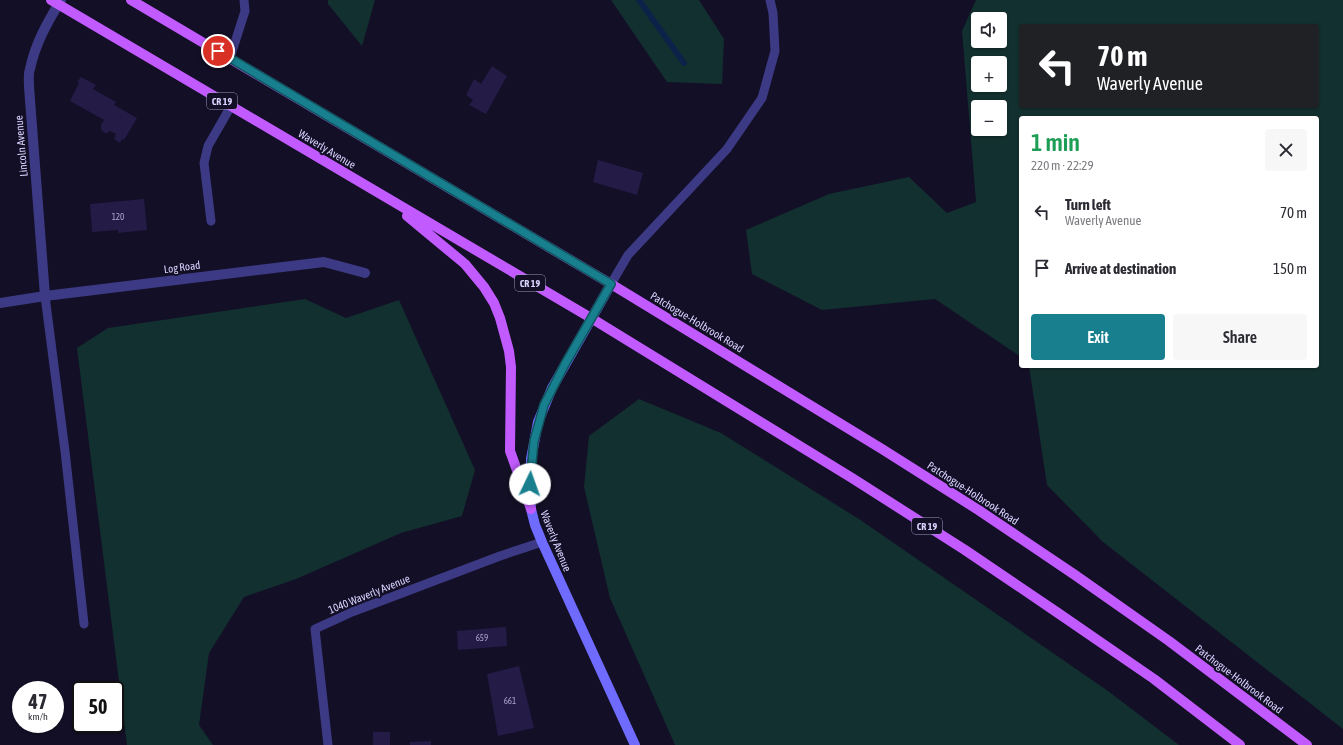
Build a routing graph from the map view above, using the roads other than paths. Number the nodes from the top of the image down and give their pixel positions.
1 (131, 0) edge
2 (244, 0) edge
3 (770, 0) edge
4 (57, 2) edge
5 (230, 58) junction
6 (231, 106) junction
7 (386, 198) junction
8 (211, 221) dead end
9 (365, 273) dead end
10 (611, 284) junction
11 (45, 296) junction
12 (0, 303) edge
13 (591, 318) junction
14 (531, 509) junction
15 (542, 542) junction
16 (84, 624) dead end
17 (328, 745) edge
18 (635, 745) edge
19 (1240, 745) edge
20 (1307, 745) edge

1 - 5 main road
2 - 5 lane
3 - 10 lane
4 - 6 main road, Waverly Avenue / CR 19
4 - 11 street, Lincoln Avenue
5 - 10 main road
6 - 7 main road, Waverly Avenue / CR 19
6 - 8 lane
7 - 13 main road, Waverly Avenue / CR 19
7 - 14 main road
9 - 11 street, Log Road
10 - 13 main road, Waverly Avenue
10 - 20 main road, Patchogue-Holbrook Road
11 - 12 street, Log Road
11 - 16 lane
13 - 14 main road, Waverly Avenue
13 - 19 main road, CR 19
14 - 15 main road, Waverly Avenue
15 - 17 lane, 1040 Waverly Avenue
15 - 18 main road, Waverly Avenue

